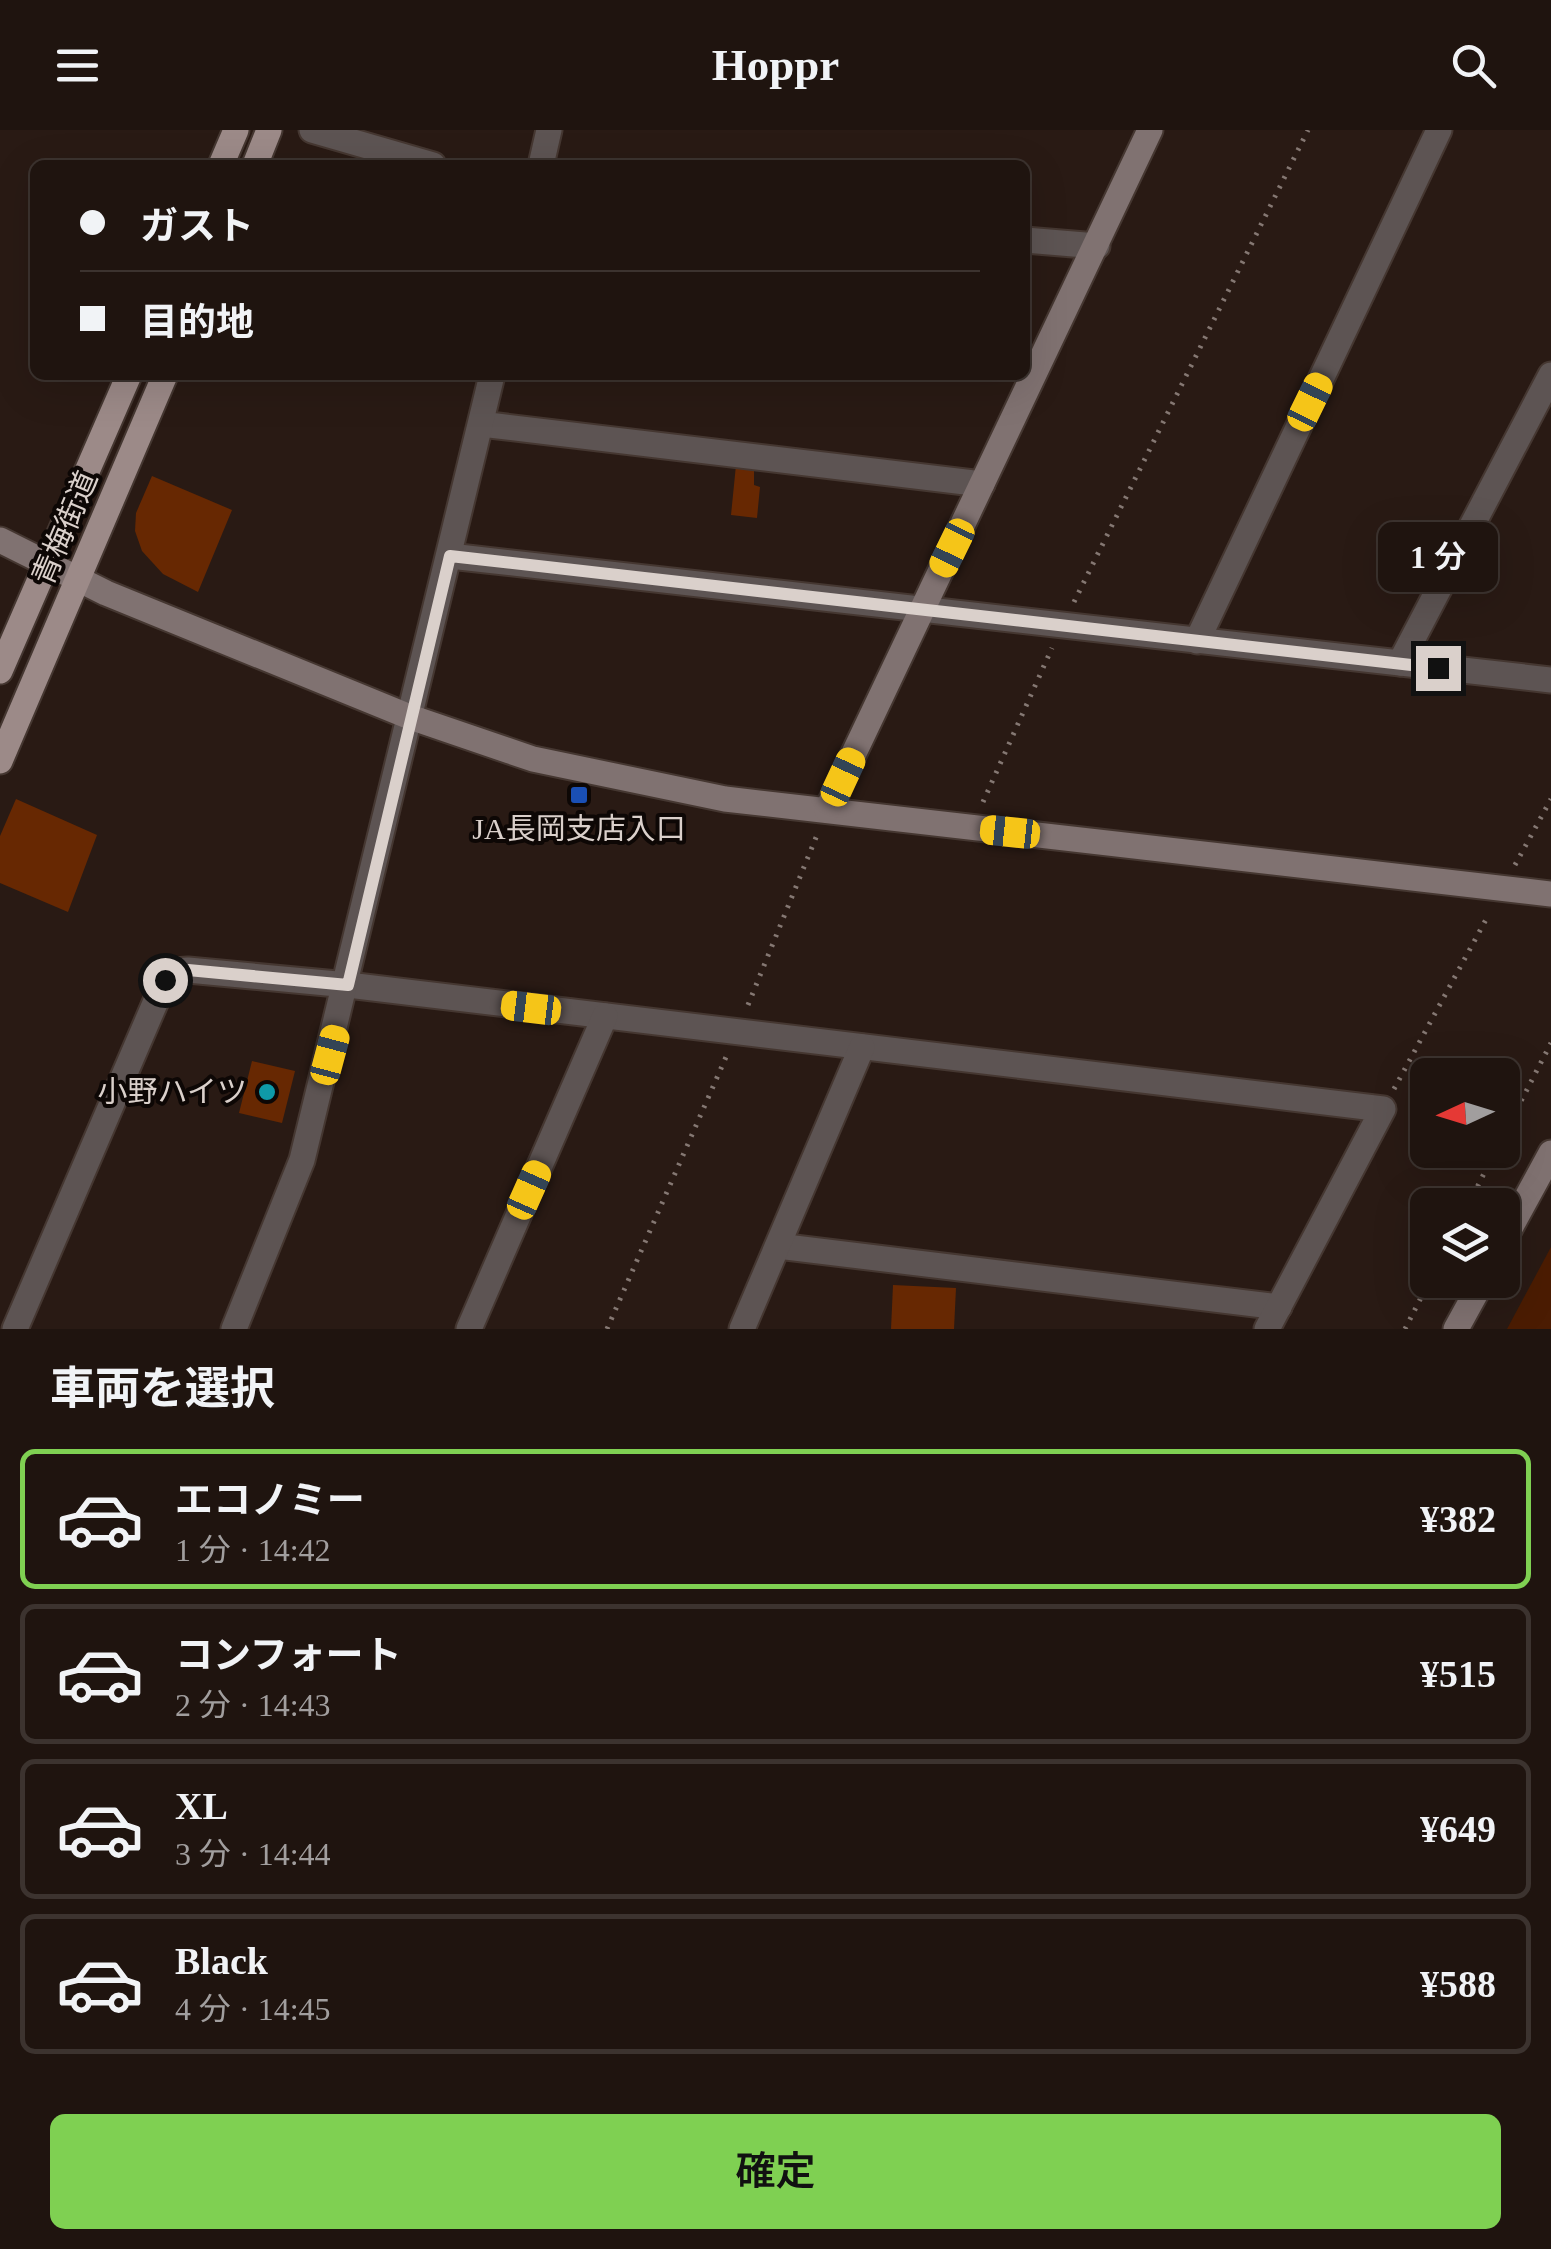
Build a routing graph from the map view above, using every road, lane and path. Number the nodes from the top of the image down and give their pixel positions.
1 (236, 130) edge
2 (270, 130) edge
3 (312, 130) edge
4 (549, 130) edge
5 (1150, 130) edge
6 (1308, 130) edge
7 (1439, 130) edge
8 (224, 160) edge
9 (256, 160) edge
10 (417, 160) edge
11 (542, 160) edge
12 (1030, 240) edge
13 (1098, 246) junction
14 (1031, 369) edge
15 (1551, 375) edge
16 (127, 380) edge
17 (164, 380) edge
18 (491, 380) edge
19 (1026, 380) edge
20 (480, 424) junction
21 (982, 484) junction
22 (0, 540) edge
23 (450, 556) junction
24 (46, 563) junction
25 (78, 580) junction
26 (921, 611) junction
27 (1062, 626) junction
28 (1197, 641) junction
29 (1400, 664) junction
30 (0, 671) edge
31 (1551, 680) edge
32 (410, 717) junction
33 (0, 761) edge
34 (1551, 799) edge
35 (827, 810) junction
36 (972, 828) junction
37 (1502, 888) junction
38 (1551, 894) edge
39 (348, 985) junction
40 (605, 1016) junction
41 (737, 1032) junction
42 (1551, 1042) edge
43 (862, 1047) junction
44 (1520, 1103) edge
45 (1384, 1109) junction
46 (1551, 1153) edge
47 (1520, 1210) edge
48 (778, 1246) junction
49 (1421, 1298) edge
50 (1473, 1298) edge
51 (1273, 1318) edge
52 (15, 1329) edge
53 (234, 1329) edge
54 (469, 1329) edge
55 (607, 1329) edge
56 (742, 1329) edge
57 (1405, 1329) edge
58 (1456, 1329) edge

1 - 8 main road
2 - 9 main road
3 - 10 street
4 - 11 street
5 - 13 street
6 - 27 path
7 - 28 street
12 - 13 street
13 - 14 street
15 - 29 street
16 - 24 main road, 青梅街道
17 - 25 main road, 青梅街道
18 - 20 street
19 - 21 street
20 - 21 street
20 - 23 street
21 - 26 street
22 - 24 street
23 - 26 street
23 - 32 street
24 - 25 street
24 - 30 main road, 青梅街道
25 - 32 street
25 - 33 main road, 青梅街道
26 - 27 street
26 - 35 street
27 - 28 street
27 - 36 path
28 - 29 street
29 - 31 street
32 - 35 street
32 - 39 street
34 - 37 path
35 - 36 street
35 - 41 path
36 - 37 street
37 - 38 street
37 - 45 path
39 - 40 street
39 - 52 street
39 - 53 street
40 - 41 street
40 - 54 street
41 - 43 street
41 - 55 path
42 - 44 path
43 - 45 street
43 - 48 street
45 - 51 street
46 - 47 street
48 - 51 street
48 - 56 street
49 - 57 path
50 - 58 street

